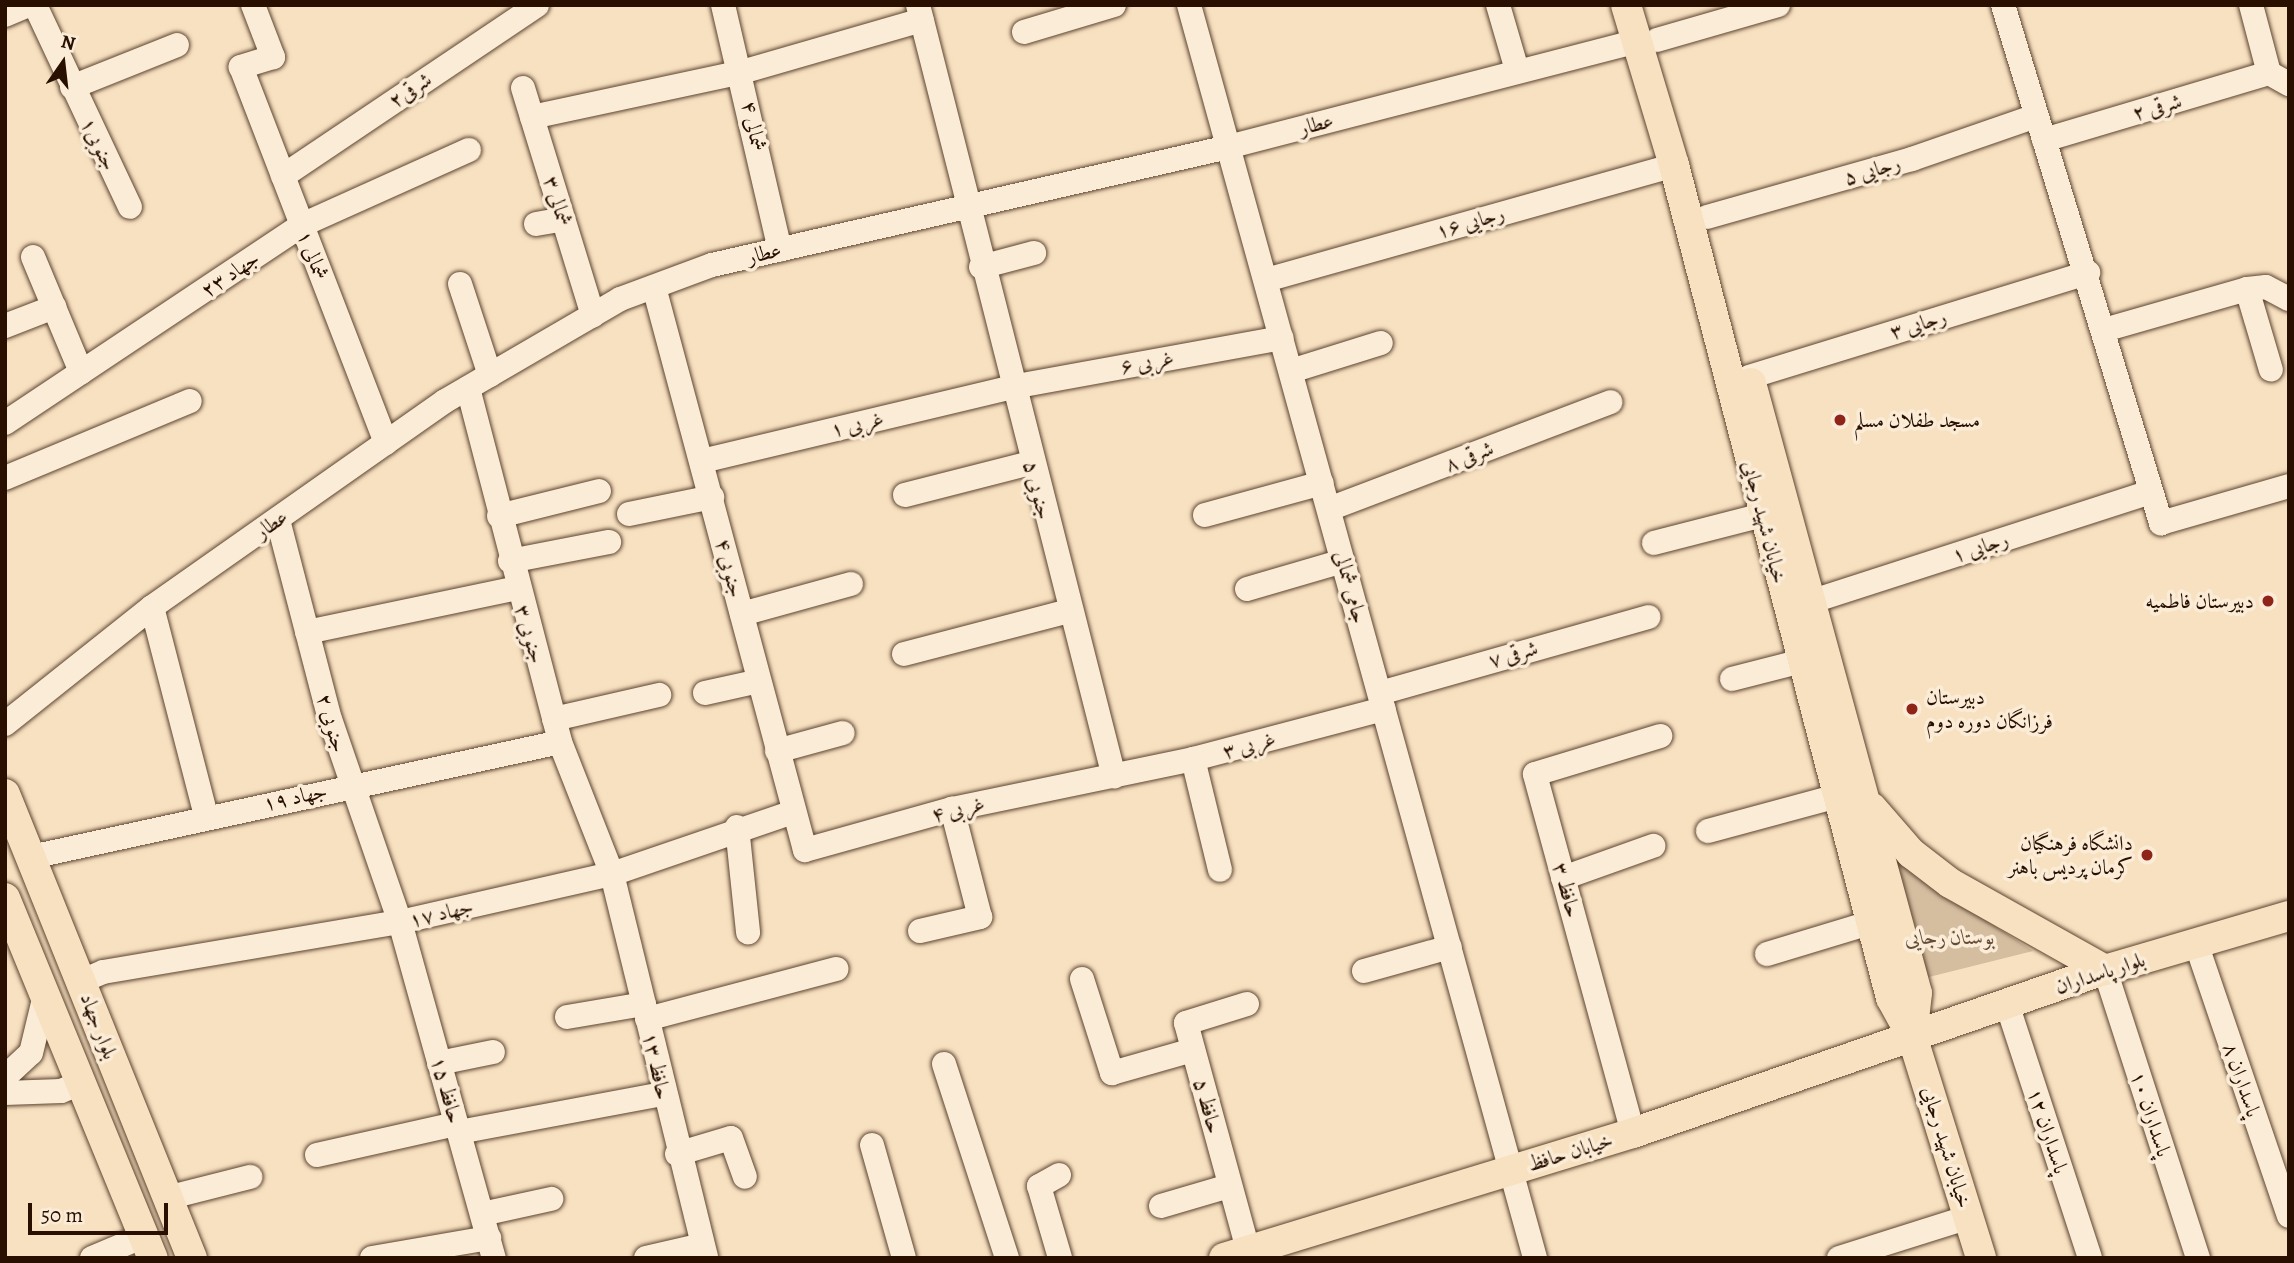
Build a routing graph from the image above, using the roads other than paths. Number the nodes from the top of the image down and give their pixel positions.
1 (28, 5) edge
2 (35, 5) edge
3 (253, 5) edge
4 (537, 5) edge
5 (723, 5) edge
6 (1114, 5) edge
7 (1189, 5) edge
8 (1497, 5) edge
9 (1626, 5) edge
10 (1647, 5) edge
11 (1778, 5) edge
12 (2003, 5) edge
13 (2251, 5) edge
14 (921, 9) edge
15 (5, 15) edge
16 (1024, 32) dead end
17 (1648, 41) junction
18 (177, 45) dead end
19 (1517, 70) junction
20 (742, 72) junction
21 (2279, 79) edge
22 (72, 88) junction
23 (523, 88) dead end
24 (2036, 116) junction
25 (532, 117) junction
26 (2044, 140) junction
27 (1224, 148) junction
28 (468, 150) dead end
29 (1674, 164) junction
30 (282, 176) junction
31 (965, 203) junction
32 (130, 207) dead end
33 (1707, 217) junction
34 (563, 219) junction
35 (536, 224) dead end
36 (302, 225) junction
37 (780, 249) junction
38 (1034, 253) dead end
39 (33, 257) dead end
40 (981, 267) junction
41 (2088, 273) junction
42 (1265, 280) junction
43 (460, 284) dead end
44 (654, 287) junction
45 (2256, 288) junction
46 (2289, 299) edge
47 (1720, 304) junction
48 (54, 307) junction
49 (593, 315) junction
50 (5, 326) edge
51 (2105, 330) junction
52 (1282, 338) junction
53 (1381, 343) dead end
54 (2271, 370) dead end
55 (1291, 371) junction
56 (81, 372) junction
57 (490, 375) junction
58 (1749, 377) junction
59 (1012, 387) junction
60 (468, 388) junction
61 (190, 401) dead end
62 (1610, 402) dead end
63 (5, 423) edge
64 (386, 443) junction
65 (702, 461) junction
66 (1031, 463) junction
67 (5, 478) edge
68 (1322, 483) junction
69 (2289, 486) edge
70 (599, 491) dead end
71 (2151, 492) junction
72 (905, 495) dead end
73 (712, 498) junction
74 (1329, 509) junction
75 (629, 514) dead end
76 (1205, 515) dead end
77 (1763, 515) junction
78 (499, 516) junction
79 (278, 520) junction
80 (608, 542) dead end
81 (1654, 542) dead end
82 (510, 561) junction
83 (1343, 561) junction
84 (851, 584) dead end
85 (517, 588) junction
86 (1247, 589) dead end
87 (1810, 602) junction
88 (152, 607) junction
89 (1069, 611) junction
90 (742, 614) junction
91 (1648, 617) dead end
92 (307, 632) junction
93 (904, 654) dead end
94 (1801, 661) junction
95 (1732, 679) dead end
96 (759, 681) junction
97 (705, 693) dead end
98 (659, 695) dead end
99 (1382, 701) junction
100 (5, 724) edge
101 (557, 730) junction
102 (843, 733) dead end
103 (1660, 736) dead end
104 (777, 751) junction
105 (1193, 760) junction
106 (1114, 777) junction
107 (350, 786) junction
108 (5, 794) edge
109 (1838, 796) junction
110 (1868, 804) junction
111 (952, 810) junction
112 (793, 812) junction
113 (206, 816) junction
114 (737, 827) junction
115 (1707, 831) dead end
116 (1653, 846) dead end
117 (805, 849) joint
118 (31, 857) junction
119 (1220, 870) dead end
120 (612, 874) junction
121 (1563, 878) junction
122 (7, 905) edge
123 (2289, 916) edge
124 (400, 922) junction
125 (1870, 923) junction
126 (920, 931) dead end
127 (748, 932) dead end
128 (2196, 943) junction
129 (1450, 947) junction
130 (1767, 954) dead end
131 (836, 969) dead end
132 (2105, 970) junction
133 (1364, 971) dead end
134 (1082, 979) dead end
135 (82, 981) junction
136 (46, 995) junction
137 (1247, 1004) dead end
138 (2007, 1004) junction
139 (646, 1011) junction
140 (567, 1017) dead end
141 (1912, 1036) junction
142 (1193, 1050) junction
143 (493, 1052) dead end
144 (439, 1063) junction
145 (944, 1064) dead end
146 (5, 1077) edge
147 (81, 1083) junction
148 (5, 1093) edge
149 (662, 1094) junction
150 (457, 1128) junction
151 (1633, 1133) junction
152 (873, 1145) dead end
153 (677, 1154) junction
154 (317, 1155) dead end
155 (1512, 1170) junction
156 (1059, 1175) dead end
157 (250, 1177) dead end
158 (745, 1177) dead end
159 (1229, 1186) junction
160 (167, 1198) junction
161 (551, 1199) dead end
162 (1161, 1206) dead end
163 (2289, 1216) edge
164 (1969, 1217) junction
165 (488, 1236) edge
166 (149, 1247) edge
167 (704, 1251) edge
168 (1236, 1254) edge
169 (92, 1258) edge
170 (192, 1258) edge
171 (372, 1258) edge
172 (646, 1258) edge
173 (904, 1258) edge
174 (1007, 1258) edge
175 (1060, 1258) edge
176 (1535, 1258) edge
177 (1839, 1258) edge
178 (1981, 1258) edge
179 (2090, 1258) edge
180 (2198, 1258) edge

1 - 15 street
2 - 22 street, جنوبی۱
3 - 30 street, شمالی ۱
4 - 30 street, شرقی۲
5 - 20 street, شمالی ۴
6 - 16 street
7 - 27 street, جامی شمالی
8 - 19 street
9 - 17 main road, خیابان شهید رجایی
10 - 17 main road, خیابان شهید رجایی
11 - 17 street, عطار
12 - 24 street
13 - 21 street
14 - 20 street
14 - 31 street, جنوبی ۵
17 - 19 street, عطار
17 - 29 main road, خیابان شهید رجایی
17 - 33 main road, خیابان شهید رجایی
18 - 22 street
19 - 27 street, عطار
20 - 25 street
20 - 37 street, شمالی ۴
21 - 26 street, شرقی ۲
22 - 32 street, جنوبی۱
23 - 25 street, شمالی ۳
24 - 26 street
24 - 33 street, رجایی ۵
25 - 34 street, شمالی ۳
26 - 41 street
27 - 31 street, عطار
27 - 42 street, جامی شمالی
28 - 36 street, جهاد ۲۳
29 - 42 street, رجایی ۱۶
29 - 47 main road, خیابان شهید رجایی
30 - 36 street, شمالی ۱
31 - 37 street, عطار
31 - 40 street, جنوبی ۵
33 - 47 main road, خیابان شهید رجایی
34 - 35 street
34 - 49 street, شمالی ۳
36 - 56 street, جهاد ۲۳
36 - 64 street, شمالی ۱
37 - 44 street, عطار
38 - 40 street
39 - 48 street
40 - 59 street, جنوبی ۵
41 - 51 street
41 - 58 street, رجایی ۳
42 - 52 street, جامی شمالی
43 - 57 street
44 - 49 street, عطار
44 - 65 street, جنوبی ۴
45 - 46 street
45 - 51 street
45 - 54 street
47 - 58 main road, خیابان شهید رجایی
47 - 77 main road, خیابان شهید رجایی
48 - 50 street
48 - 56 street
49 - 57 street, عطار
51 - 71 street
52 - 55 street, جامی شمالی
52 - 59 street, غربی ۶
53 - 55 street
55 - 68 street, جامی شمالی
56 - 63 street, جهاد ۲۳
57 - 60 street, عطار
58 - 87 main road, خیابان شهید رجایی
59 - 65 street, غربی ۱
59 - 66 street, جنوبی ۵
60 - 64 street, عطار
60 - 78 street, جنوبی ۳
61 - 67 street
62 - 74 street, شرقی ۸
64 - 79 street, عطار
65 - 73 street, جنوبی ۴
66 - 72 street
66 - 89 street, جنوبی ۵
68 - 74 street, جامی شمالی
68 - 76 street
69 - 71 street
70 - 78 street
71 - 87 street, رجایی ۱
73 - 75 street
73 - 90 street, جنوبی ۴
74 - 83 street, جامی شمالی
77 - 81 street
77 - 94 main road, خیابان شهید رجایی
78 - 82 street, جنوبی ۳
79 - 88 street, عطار
79 - 92 street, جنوبی ۲
80 - 82 street
82 - 85 street, جنوبی ۳
83 - 86 street
83 - 99 street, جامی شمالی
84 - 90 street
85 - 92 street
85 - 101 street, جنوبی ۳
87 - 110 main road, خیابان شهید رجایی
88 - 100 street, عطار
88 - 113 street
89 - 93 street
89 - 106 street, جنوبی ۵
90 - 96 street, جنوبی ۴
91 - 99 street, شرقی ۷
92 - 107 street, جنوبی ۲
94 - 95 street
94 - 109 main road, خیابان شهید رجایی
96 - 97 street
96 - 104 street, جنوبی ۴
98 - 101 street, جهاد ۱۹
99 - 105 street, غربی ۳
99 - 129 street, جامی شمالی
101 - 107 street, جهاد ۱۹
101 - 120 street, جنوبی ۳
102 - 104 street
103 - 121 street, حافظ ۳
104 - 112 street, جنوبی ۴
105 - 106 street, غربی ۳
105 - 119 street
106 - 111 street, غربی ۴
107 - 113 street, جهاد ۱۹
107 - 124 street, جنوبی ۲
108 - 118 main road, بلوار جهاد
109 - 115 street
109 - 125 main road, خیابان شهید رجایی
110 - 132 main road
110 - 141 main road, خیابان شهید رجایی
111 - 117 street, غربی ۴
111 - 126 street
112 - 114 street, جهاد ۱۷
112 - 117 street, جنوبی ۴
113 - 118 street, جهاد ۱۹
114 - 120 street, جهاد ۱۷
114 - 127 street
116 - 121 street
118 - 135 main road, بلوار جهاد
120 - 124 street, جهاد ۱۷
120 - 139 street, حافظ ۱۳
121 - 151 street, حافظ ۳
122 - 136 main road, بلوار جهاد
123 - 128 main road, بلوار پاسداران
124 - 135 street, جهاد ۱۷
124 - 144 street, حافظ ۱۵
125 - 130 street
125 - 141 main road, خیابان شهید رجایی
128 - 132 main road, بلوار پاسداران
128 - 163 street, پاسداران ۸
129 - 133 street
129 - 155 street, جامی شمالی
131 - 139 street
132 - 138 main road, بلوار پاسداران
132 - 180 street, پاسداران ۱۰
134 - 142 street
135 - 160 main road, بلوار جهاد
136 - 146 street
136 - 147 main road, بلوار جهاد
137 - 142 street, حافظ ۵
138 - 141 main road, بلوار پاسداران
138 - 179 street, پاسداران ۱۲
139 - 140 street
139 - 149 street, حافظ ۱۳
141 - 151 main road, خیابان حافظ
141 - 164 main road, خیابان شهید رجایی
142 - 159 street, حافظ ۵
143 - 144 street
144 - 150 street, حافظ ۱۵
145 - 174 street
147 - 148 street
147 - 166 main road, بلوار جهاد
149 - 150 street
149 - 153 street, حافظ ۱۳
150 - 154 street
150 - 165 street, حافظ ۱۵
151 - 155 main road, خیابان حافظ
152 - 173 street
153 - 158 street
153 - 167 street, حافظ ۱۳
155 - 168 main road, خیابان حافظ
155 - 176 street, جامی شمالی
156 - 175 street
157 - 160 street
159 - 162 street
159 - 168 street, حافظ ۵
160 - 170 main road, بلوار جهاد
161 - 165 street
164 - 177 street
164 - 178 main road, خیابان شهید رجایی
165 - 171 street
166 - 169 street
167 - 172 street

